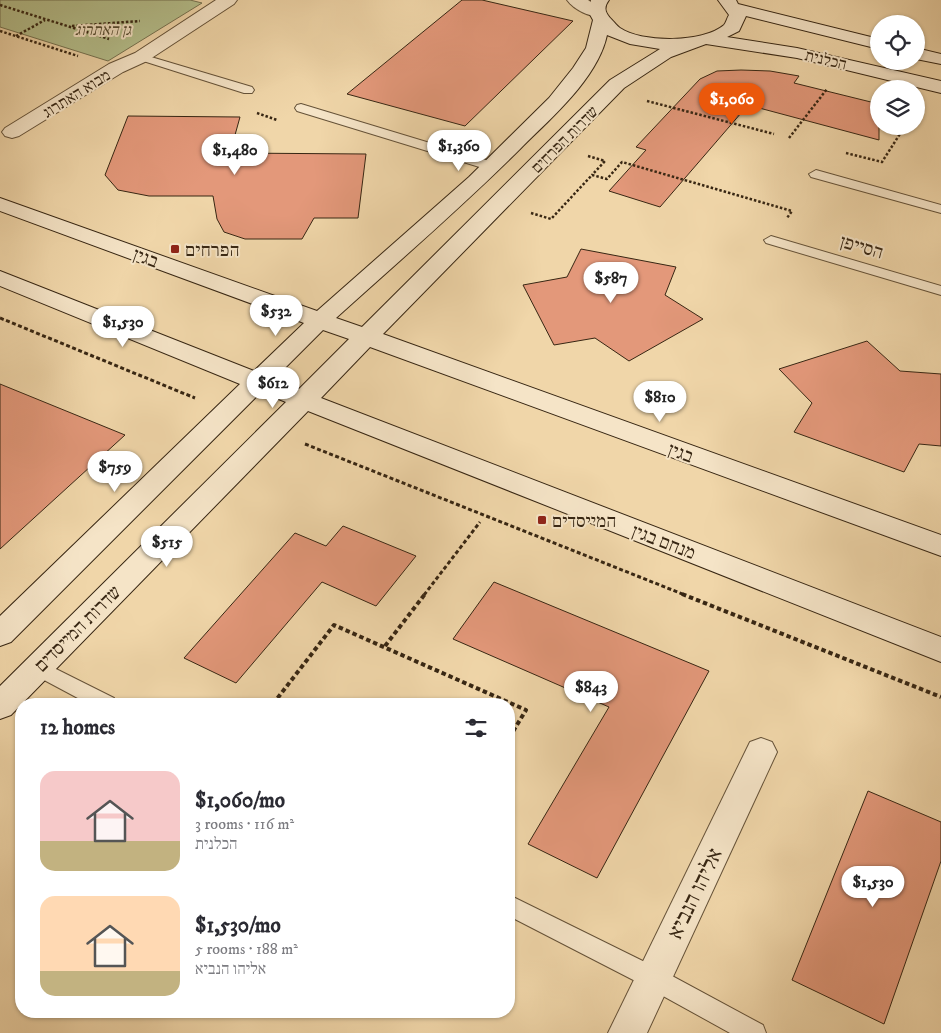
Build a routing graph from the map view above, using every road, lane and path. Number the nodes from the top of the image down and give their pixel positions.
1 (228, 0) edge
2 (576, 0) edge
3 (731, 4) edge
4 (0, 6) edge
5 (599, 11) edge
6 (45, 19) junction
7 (145, 21) dead end
8 (69, 26) junction
9 (0, 31) edge
10 (16, 36) junction
11 (710, 40) junction
12 (870, 42) edge
13 (690, 44) junction
14 (145, 54) junction
15 (925, 55) edge
16 (941, 59) edge
17 (846, 64) junction
18 (116, 68) junction
19 (941, 87) edge
20 (248, 90) dead end
21 (610, 92) junction
22 (302, 108) dead end
23 (12, 132) dead end
24 (774, 134) dead end
25 (899, 135) edge
26 (789, 138) dead end
27 (842, 152) dead end
28 (605, 161) dead end
29 (491, 166) junction
30 (816, 174) dead end
31 (592, 175) junction
32 (0, 204) edge
33 (500, 204) junction
34 (941, 209) edge
35 (771, 240) joint
36 (0, 278) edge
37 (941, 291) edge
38 (0, 318) edge
39 (320, 320) junction
40 (365, 337) junction
41 (260, 381) junction
42 (303, 400) junction
43 (228, 412) junction
44 (272, 430) junction
45 (480, 522) dead end
46 (941, 546) edge
47 (0, 634) edge
48 (385, 646) junction
49 (941, 650) edge
50 (38, 668) junction
51 (941, 697) edge
52 (96, 698) edge
53 (278, 698) edge
54 (500, 698) edge
55 (515, 705) edge
56 (0, 706) edge
57 (515, 728) edge
58 (762, 752) dead end
59 (515, 908) edge
60 (653, 978) junction
61 (627, 1033) edge
62 (754, 1033) edge

1 - 14 street, מבוא האתרוג
2 - 5 street
3 - 11 street
3 - 12 street, הכלנית
4 - 6 path
5 - 13 street
5 - 29 street, שדרות הפרחים
6 - 8 path
6 - 10 path
7 - 8 path
8 - 14 path
9 - 10 path
10 - 18 path
11 - 13 street
11 - 17 street, הכלנית
13 - 21 street, שדרות הפרחים
14 - 18 street, מבוא האתרוג
14 - 20 lane
15 - 16 street
17 - 19 street, הכלנית
17 - 26 path
18 - 23 street, מבוא האתרוג
21 - 24 path
21 - 33 street, שדרות הפרחים
22 - 29 lane
25 - 27 path
28 - 31 path
29 - 39 street, שדרות הפרחים
30 - 34 lane
31 - 33 path
31 - 35 path
32 - 39 street, בגין
33 - 40 street, שדרות הפרחים
35 - 37 lane, הסייפן
36 - 41 street, מנחם בגין
38 - 43 path
39 - 40 street, בגין
39 - 41 street
40 - 42 street, שדרות המייסדים
40 - 46 street, בגין
41 - 42 street, מנחם בגין
41 - 43 street
42 - 44 street, שדרות המייסדים
42 - 49 street, מנחם בגין
43 - 47 street
44 - 50 street, שדרות המייסדים
44 - 51 path
45 - 48 path
48 - 53 path
48 - 54 path
50 - 52 lane
50 - 56 street, שדרות המייסדים
55 - 57 path
58 - 60 street, אליהו הנביא
59 - 60 lane
60 - 61 street, אליהו הנביא
60 - 62 lane

